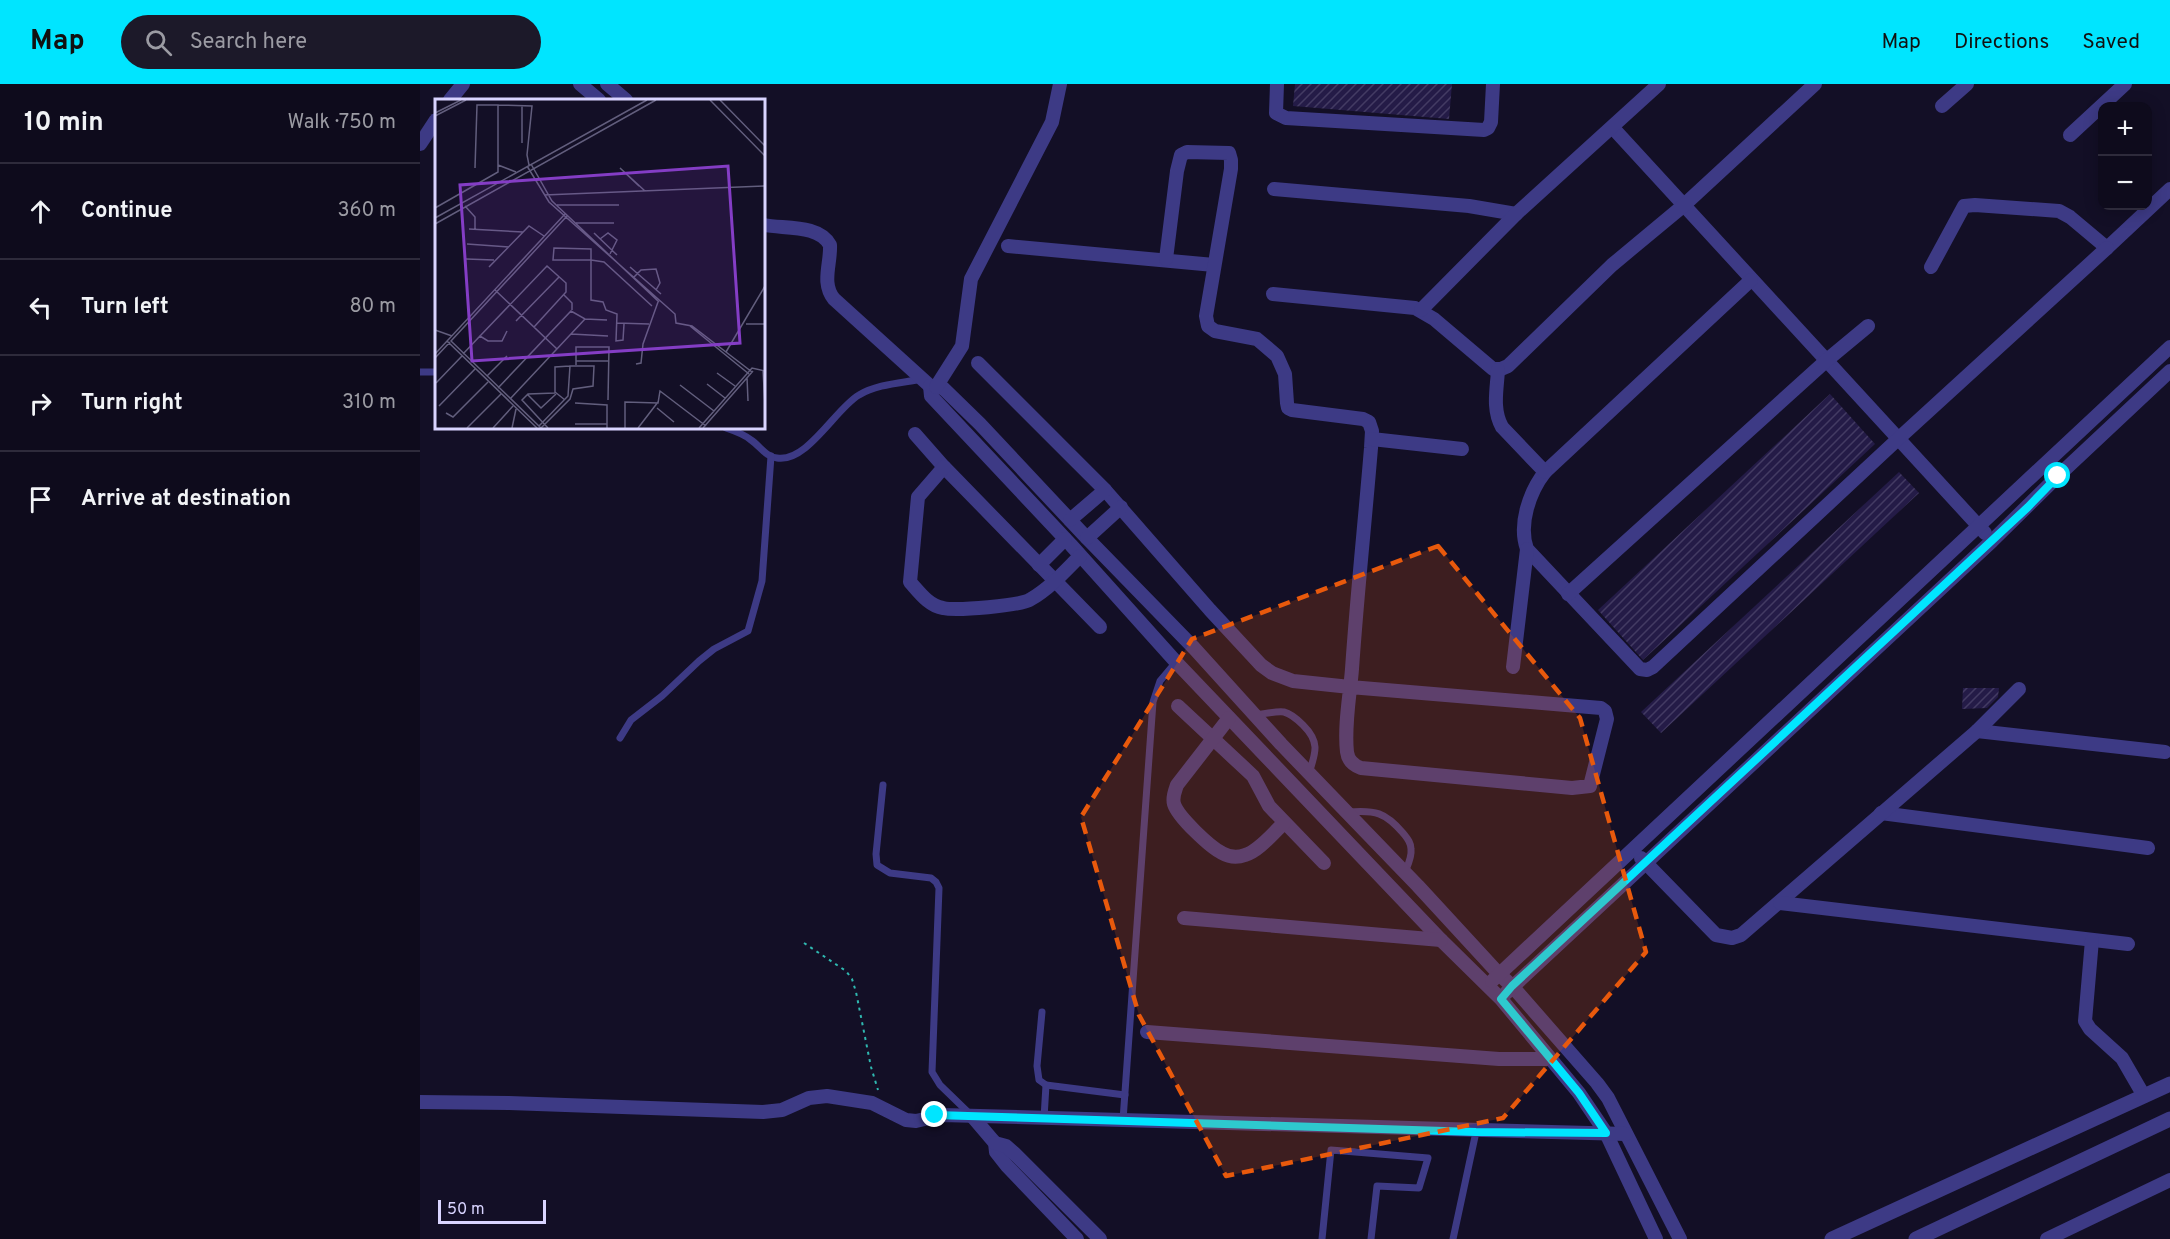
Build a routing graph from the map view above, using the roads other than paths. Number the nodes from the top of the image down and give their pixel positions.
1 (463, 84) edge
2 (580, 84) edge
3 (607, 84) edge
4 (1060, 84) edge
5 (1278, 84) edge
6 (1493, 84) edge
7 (1659, 84) edge
8 (1815, 84) edge
9 (1967, 84) edge
10 (2125, 84) edge
11 (451, 99) edge
12 (598, 99) edge
13 (625, 99) edge
14 (1942, 106) dead end
15 (435, 122) edge
16 (1613, 128) junction
17 (2070, 135) dead end
18 (420, 144) edge
19 (1274, 189) dead end
20 (2170, 189) edge
21 (1683, 206) junction
22 (1516, 214) junction
23 (765, 225) edge
24 (1008, 246) dead end
25 (2108, 248) junction
26 (1166, 259) junction
27 (1214, 265) junction
28 (1930, 267) dead end
29 (1751, 280) junction
30 (1273, 294) dead end
31 (1420, 310) junction
32 (1868, 326) dead end
33 (2170, 347) edge
34 (1827, 360) junction
35 (978, 363) dead end
36 (1498, 370) junction
37 (2170, 371) edge
38 (929, 384) junction
39 (728, 429) edge
40 (915, 434) dead end
41 (1372, 439) junction
42 (1898, 439) junction
43 (1462, 449) dead end
44 (771, 456) junction
45 (2043, 465) junction
46 (944, 467) junction
47 (1545, 472) junction
48 (2058, 476) junction
49 (1105, 490) junction
50 (1120, 507) junction
51 (1070, 520) junction
52 (1979, 527) junction
53 (1087, 538) junction
54 (1065, 539) junction
55 (1992, 541) junction
56 (1527, 549) junction
57 (1080, 556) junction
58 (1038, 565) junction
59 (1055, 582) junction
60 (1568, 594) junction
61 (1100, 627) dead end
62 (1194, 648) junction
63 (1176, 662) junction
64 (1513, 667) dead end
65 (1350, 687) junction
66 (2019, 689) dead end
67 (1178, 706) dead end
68 (1255, 715) junction
69 (1229, 718) junction
70 (1977, 731) junction
71 (620, 738) dead end
72 (1212, 740) junction
73 (2165, 752) dead end
74 (1309, 773) junction
75 (883, 784) dead end
76 (1347, 812) junction
77 (1881, 813) junction
78 (1284, 823) junction
79 (2148, 848) dead end
80 (1633, 850) junction
81 (1324, 863) dead end
82 (1646, 863) junction
83 (1405, 872) junction
84 (1780, 903) junction
85 (1184, 918) dead end
86 (1441, 940) junction
87 (2092, 940) junction
88 (2128, 944) dead end
89 (1493, 980) junction
90 (1512, 986) junction
91 (1501, 999) junction
92 (1042, 1012) dead end
93 (1147, 1032) dead end
94 (1550, 1059) junction
95 (2170, 1084) edge
96 (1046, 1085) junction
97 (1125, 1095) junction
98 (2144, 1096) junction
99 (420, 1102) edge
100 (972, 1116) junction
101 (1044, 1118) junction
102 (2170, 1119) edge
103 (1124, 1120) junction
104 (1476, 1132) junction
105 (1606, 1133) junction
106 (1626, 1134) junction
107 (994, 1143) junction
108 (2170, 1180) edge
109 (1077, 1239) edge
110 (1100, 1239) edge
111 (1322, 1239) edge
112 (1371, 1239) edge
113 (1453, 1239) edge
114 (1656, 1239) edge
115 (1680, 1239) edge
116 (1832, 1239) edge
117 (1916, 1239) edge
118 (2047, 1239) edge

1 - 11 street
2 - 12 street
3 - 13 street
4 - 38 street
5 - 6 street
7 - 16 street
8 - 21 street
9 - 14 street
10 - 17 street
15 - 18 street
16 - 21 street
16 - 22 street
19 - 22 street
20 - 25 street
21 - 29 street
21 - 36 street
22 - 31 street
23 - 38 street
24 - 26 street
25 - 28 street
25 - 42 street
26 - 27 street
26 - 27 street
27 - 41 street
29 - 34 street
29 - 47 street
30 - 31 street
31 - 36 street
32 - 34 street
33 - 45 street
34 - 42 street
34 - 60 street
35 - 49 street
36 - 47 street
37 - 48 street
38 - 44 lane
38 - 51 street
38 - 54 street
39 - 44 lane
40 - 46 street
41 - 43 street
41 - 65 street
42 - 52 street
42 - 60 street
44 - 71 lane
45 - 48 street
45 - 52 street
46 - 58 street
46 - 59 street
47 - 56 street
48 - 55 street
49 - 50 street
49 - 51 street
50 - 53 street
50 - 65 street
51 - 53 street
52 - 55 street
52 - 80 street
53 - 62 street
54 - 57 street
54 - 58 street
55 - 82 street
56 - 60 street
56 - 64 street
57 - 59 street
57 - 63 street
58 - 59 street
59 - 61 street
62 - 63 street
62 - 68 street
63 - 69 street
63 - 97 lane
65 - 65 street
66 - 70 street
67 - 72 street
68 - 74 street
68 - 74 lane
69 - 72 street
69 - 86 street
70 - 73 street
70 - 77 street
72 - 78 street
72 - 78 street
74 - 76 street
75 - 100 lane
76 - 83 street
76 - 83 lane
77 - 79 street
77 - 84 street
78 - 81 street
80 - 82 street
80 - 89 street
82 - 84 street
82 - 90 street
83 - 89 street
84 - 87 street
85 - 86 street
86 - 89 street
87 - 88 street
87 - 98 street
89 - 90 street
89 - 91 street
90 - 91 street
90 - 106 street
91 - 94 street
92 - 96 lane
93 - 94 street
94 - 105 street
95 - 98 street
96 - 97 lane
96 - 101 lane
97 - 103 lane
98 - 116 street
99 - 100 street
100 - 101 street
100 - 107 street
101 - 103 street
102 - 117 street
103 - 104 street
104 - 105 street
104 - 113 lane
105 - 106 street
105 - 114 street
106 - 115 street
107 - 109 street
107 - 110 street
108 - 118 street
111 - 112 lane

